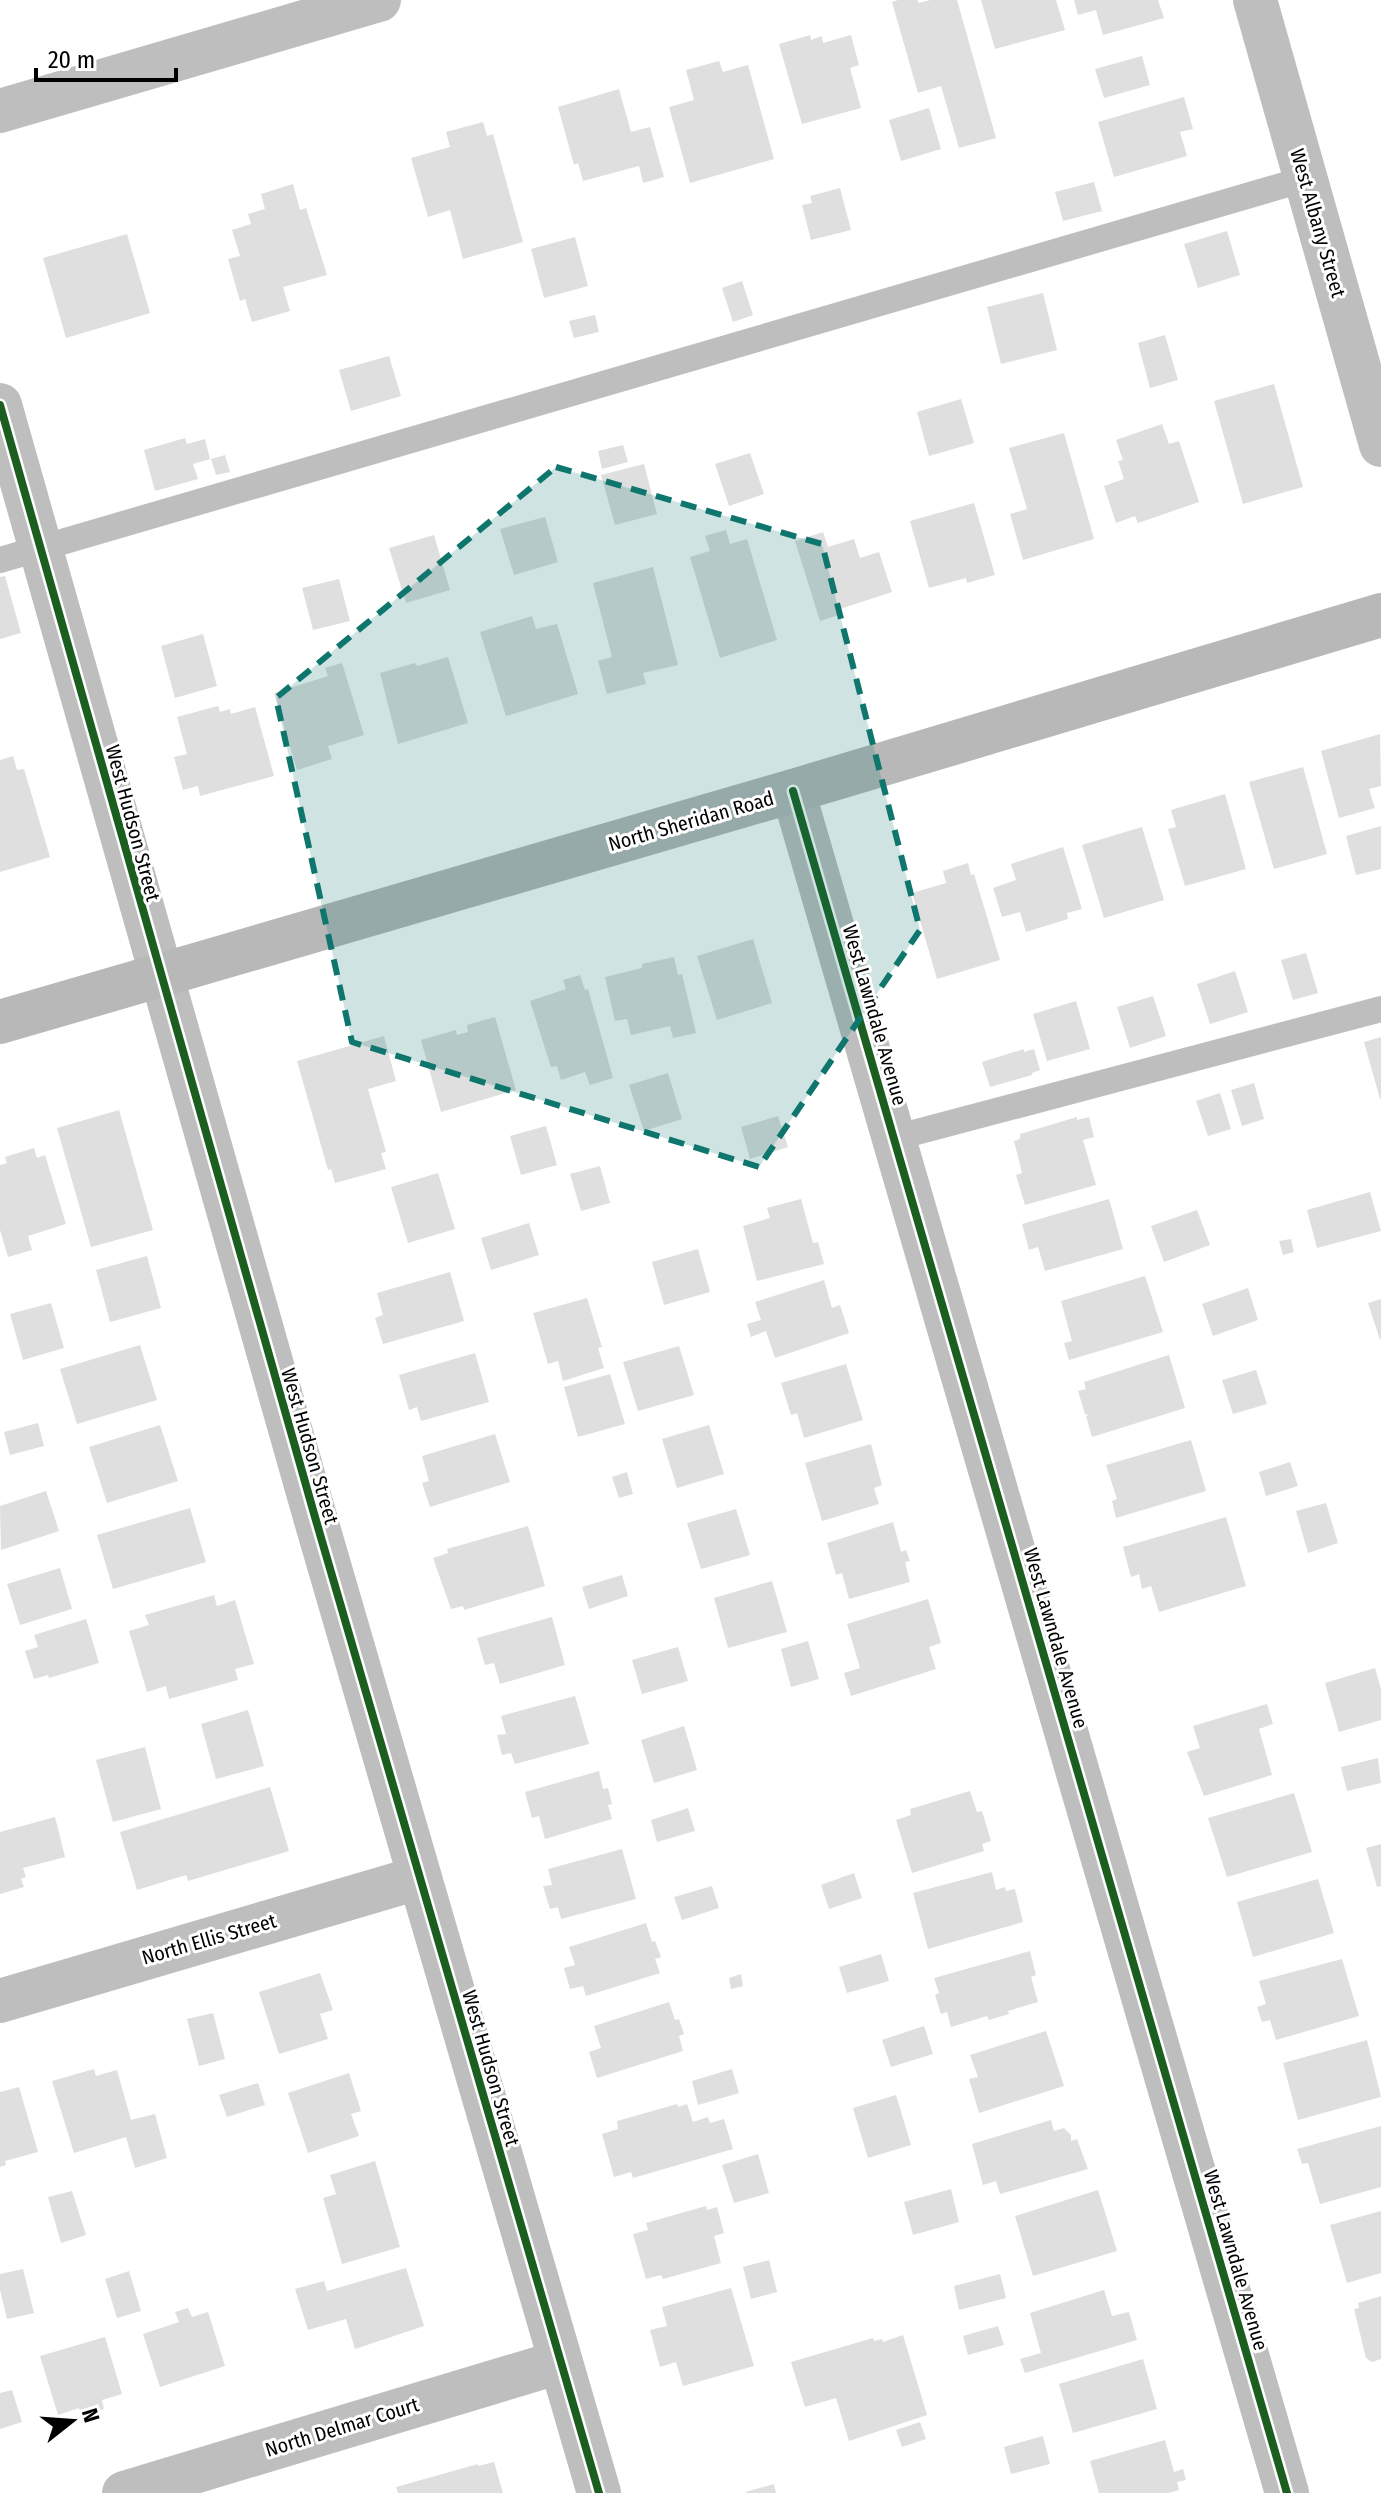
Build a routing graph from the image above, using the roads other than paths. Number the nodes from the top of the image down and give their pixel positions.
1 (379, 0) edge
2 (1255, 0) edge
3 (0, 111) edge
4 (1305, 179) junction
5 (0, 405) edge
6 (1381, 445) edge
7 (20, 554) edge
8 (1381, 615) edge
9 (793, 791) junction
10 (159, 977) junction
11 (1381, 1009) edge
12 (0, 1022) edge
13 (894, 1138) junction
14 (418, 1878) junction
15 (0, 2001) edge
16 (560, 2362) junction
17 (124, 2493) edge
18 (599, 2493) edge
19 (1287, 2493) edge

1 - 3 street
2 - 4 street, West Albany Street
4 - 6 street, West Albany Street
4 - 7 lane
5 - 7 street, West Hudson Street
7 - 10 street, West Hudson Street
8 - 9 main road, North Sheridan Road
9 - 10 main road, North Sheridan Road
9 - 13 street, West Lawndale Avenue
10 - 12 main road, North Sheridan Road
10 - 14 street, West Hudson Street
11 - 13 lane
13 - 19 street, West Lawndale Avenue
14 - 15 street, North Ellis Street
14 - 16 street, West Hudson Street
16 - 17 street, North Delmar Court
16 - 18 street, West Hudson Street

